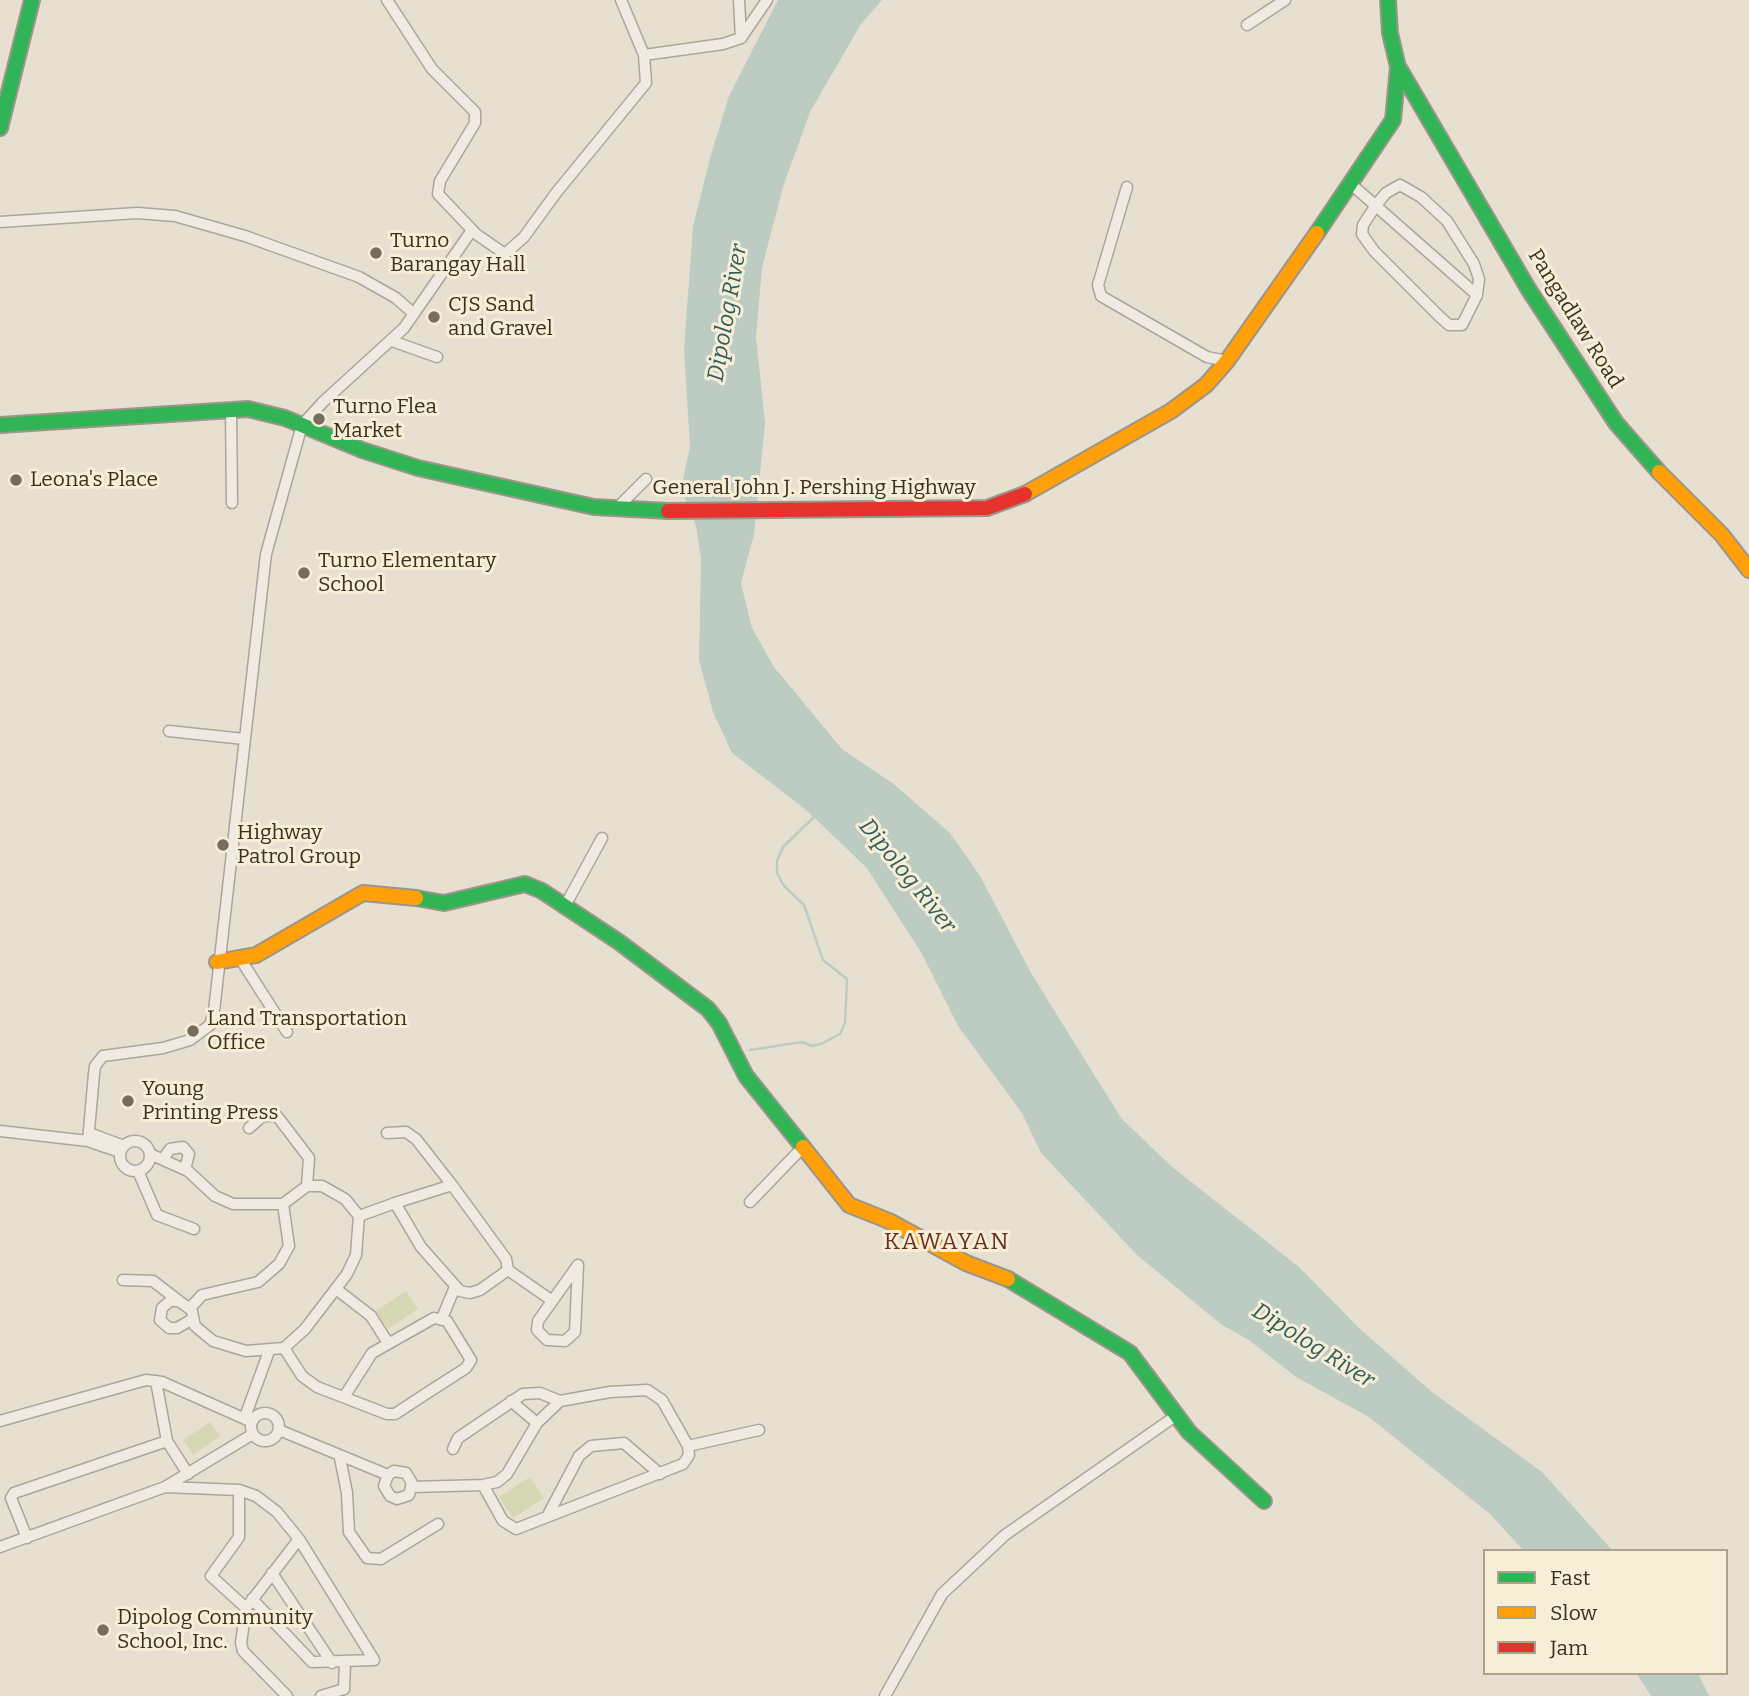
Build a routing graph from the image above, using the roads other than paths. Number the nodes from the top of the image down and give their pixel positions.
1 (32, 0) edge
2 (387, 0) edge
3 (621, 0) edge
4 (739, 0) edge
5 (767, 0) edge
6 (1285, 0) edge
7 (1388, 0) edge
8 (1247, 25) dead end
9 (741, 38) junction
10 (644, 55) junction
11 (1398, 67) junction
12 (6, 83) edge
13 (1, 122) edge
14 (1352, 184) junction
15 (1127, 187) dead end
16 (1376, 205) junction
17 (0, 222) edge
18 (472, 230) junction
19 (1477, 295) junction
20 (414, 314) junction
21 (392, 341) junction
22 (436, 357) dead end
23 (1227, 361) junction
24 (231, 410) junction
25 (0, 425) edge
26 (302, 425) junction
27 (646, 479) dead end
28 (232, 503) dead end
29 (615, 510) junction
30 (1749, 570) edge
31 (169, 731) dead end
32 (244, 739) junction
33 (602, 838) dead end
34 (565, 906) junction
35 (241, 961) junction
36 (217, 962) junction
37 (287, 1032) dead end
38 (249, 1128) dead end
39 (0, 1131) edge
40 (387, 1133) dead end
41 (89, 1137) junction
42 (802, 1148) junction
43 (122, 1149) junction
44 (150, 1154) junction
45 (163, 1159) junction
46 (186, 1170) junction
47 (138, 1171) junction
48 (452, 1185) junction
49 (307, 1186) junction
50 (750, 1202) dead end
51 (395, 1203) junction
52 (283, 1204) junction
53 (359, 1216) junction
54 (194, 1229) dead end
55 (508, 1270) junction
56 (123, 1280) dead end
57 (455, 1287) junction
58 (336, 1289) junction
59 (551, 1300) junction
60 (179, 1301) junction
61 (190, 1309) junction
62 (442, 1318) junction
63 (191, 1320) junction
64 (388, 1343) junction
65 (284, 1348) junction
66 (269, 1351) junction
67 (156, 1381) junction
68 (344, 1397) junction
69 (511, 1401) junction
70 (560, 1401) junction
71 (1177, 1415) junction
72 (248, 1419) junction
73 (0, 1421) edge
74 (537, 1423) junction
75 (279, 1430) junction
76 (759, 1430) dead end
77 (253, 1434) junction
78 (167, 1441) junction
79 (688, 1446) junction
80 (453, 1450) dead end
81 (340, 1458) junction
82 (188, 1474) junction
83 (660, 1474) junction
84 (388, 1475) junction
85 (483, 1485) junction
86 (165, 1487) junction
87 (412, 1487) junction
88 (239, 1490) junction
89 (1264, 1501) dead end
90 (548, 1515) junction
91 (438, 1524) dead end
92 (27, 1538) junction
93 (299, 1539) junction
94 (0, 1548) edge
95 (272, 1573) junction
96 (249, 1604) junction
97 (345, 1662) junction
98 (332, 1663) junction
99 (287, 1696) edge
100 (321, 1696) edge
101 (885, 1696) edge

1 - 12 main road
2 - 18 street
3 - 10 street
4 - 9 street
5 - 9 street
6 - 8 street
7 - 11 main road, General John J. Pershing Highway
9 - 10 street
10 - 18 street
11 - 14 main road, General John J. Pershing Highway
11 - 30 main road, Pangadlaw Road
12 - 13 main road
14 - 16 street
14 - 23 main road, General John J. Pershing Highway
15 - 23 street
16 - 19 street
16 - 19 street
16 - 19 street
17 - 20 street
18 - 20 street
20 - 21 street
21 - 22 street
21 - 26 street
23 - 29 main road, General John J. Pershing Highway
24 - 25 main road, General John J. Pershing Highway
24 - 26 main road, General John J. Pershing Highway
24 - 28 street
26 - 29 main road, General John J. Pershing Highway
26 - 32 street
27 - 29 street
31 - 32 street
32 - 36 street
33 - 34 street
34 - 35 main road
34 - 42 main road
35 - 36 main road
35 - 37 street
36 - 41 street
38 - 49 street
39 - 41 street
40 - 48 street
41 - 43 street
42 - 50 street
42 - 71 main road
43 - 44 street
43 - 47 street
44 - 45 street
44 - 47 street
45 - 46 street
45 - 46 street
46 - 52 street
47 - 54 street
48 - 51 street
48 - 55 street
49 - 52 street
49 - 53 street
51 - 53 street
51 - 57 street
52 - 61 street
53 - 58 street
55 - 57 street
55 - 59 street
56 - 60 street
57 - 62 street
58 - 64 street
58 - 65 street
59 - 59 street
60 - 61 street
60 - 63 street
61 - 63 street
62 - 64 street
62 - 68 street
63 - 66 street
64 - 68 street
65 - 66 street
65 - 68 street
66 - 72 street
67 - 72 street
67 - 73 street
67 - 78 street
69 - 70 street
69 - 74 street
69 - 80 street
70 - 74 street
70 - 79 street
71 - 89 main road
71 - 101 street
72 - 75 street
72 - 77 street
74 - 85 street
75 - 77 street
75 - 81 street
76 - 79 street
77 - 82 street
78 - 82 street
78 - 92 street
79 - 83 street
81 - 84 street
81 - 91 street
82 - 86 street
83 - 90 street
83 - 90 street
84 - 87 street
84 - 87 street
85 - 87 street
85 - 90 street
86 - 88 street
86 - 92 street
88 - 93 street
88 - 96 street
92 - 94 street
93 - 95 street
93 - 97 street
95 - 96 street
95 - 98 street
96 - 98 street
96 - 99 street
97 - 98 street
97 - 100 street

